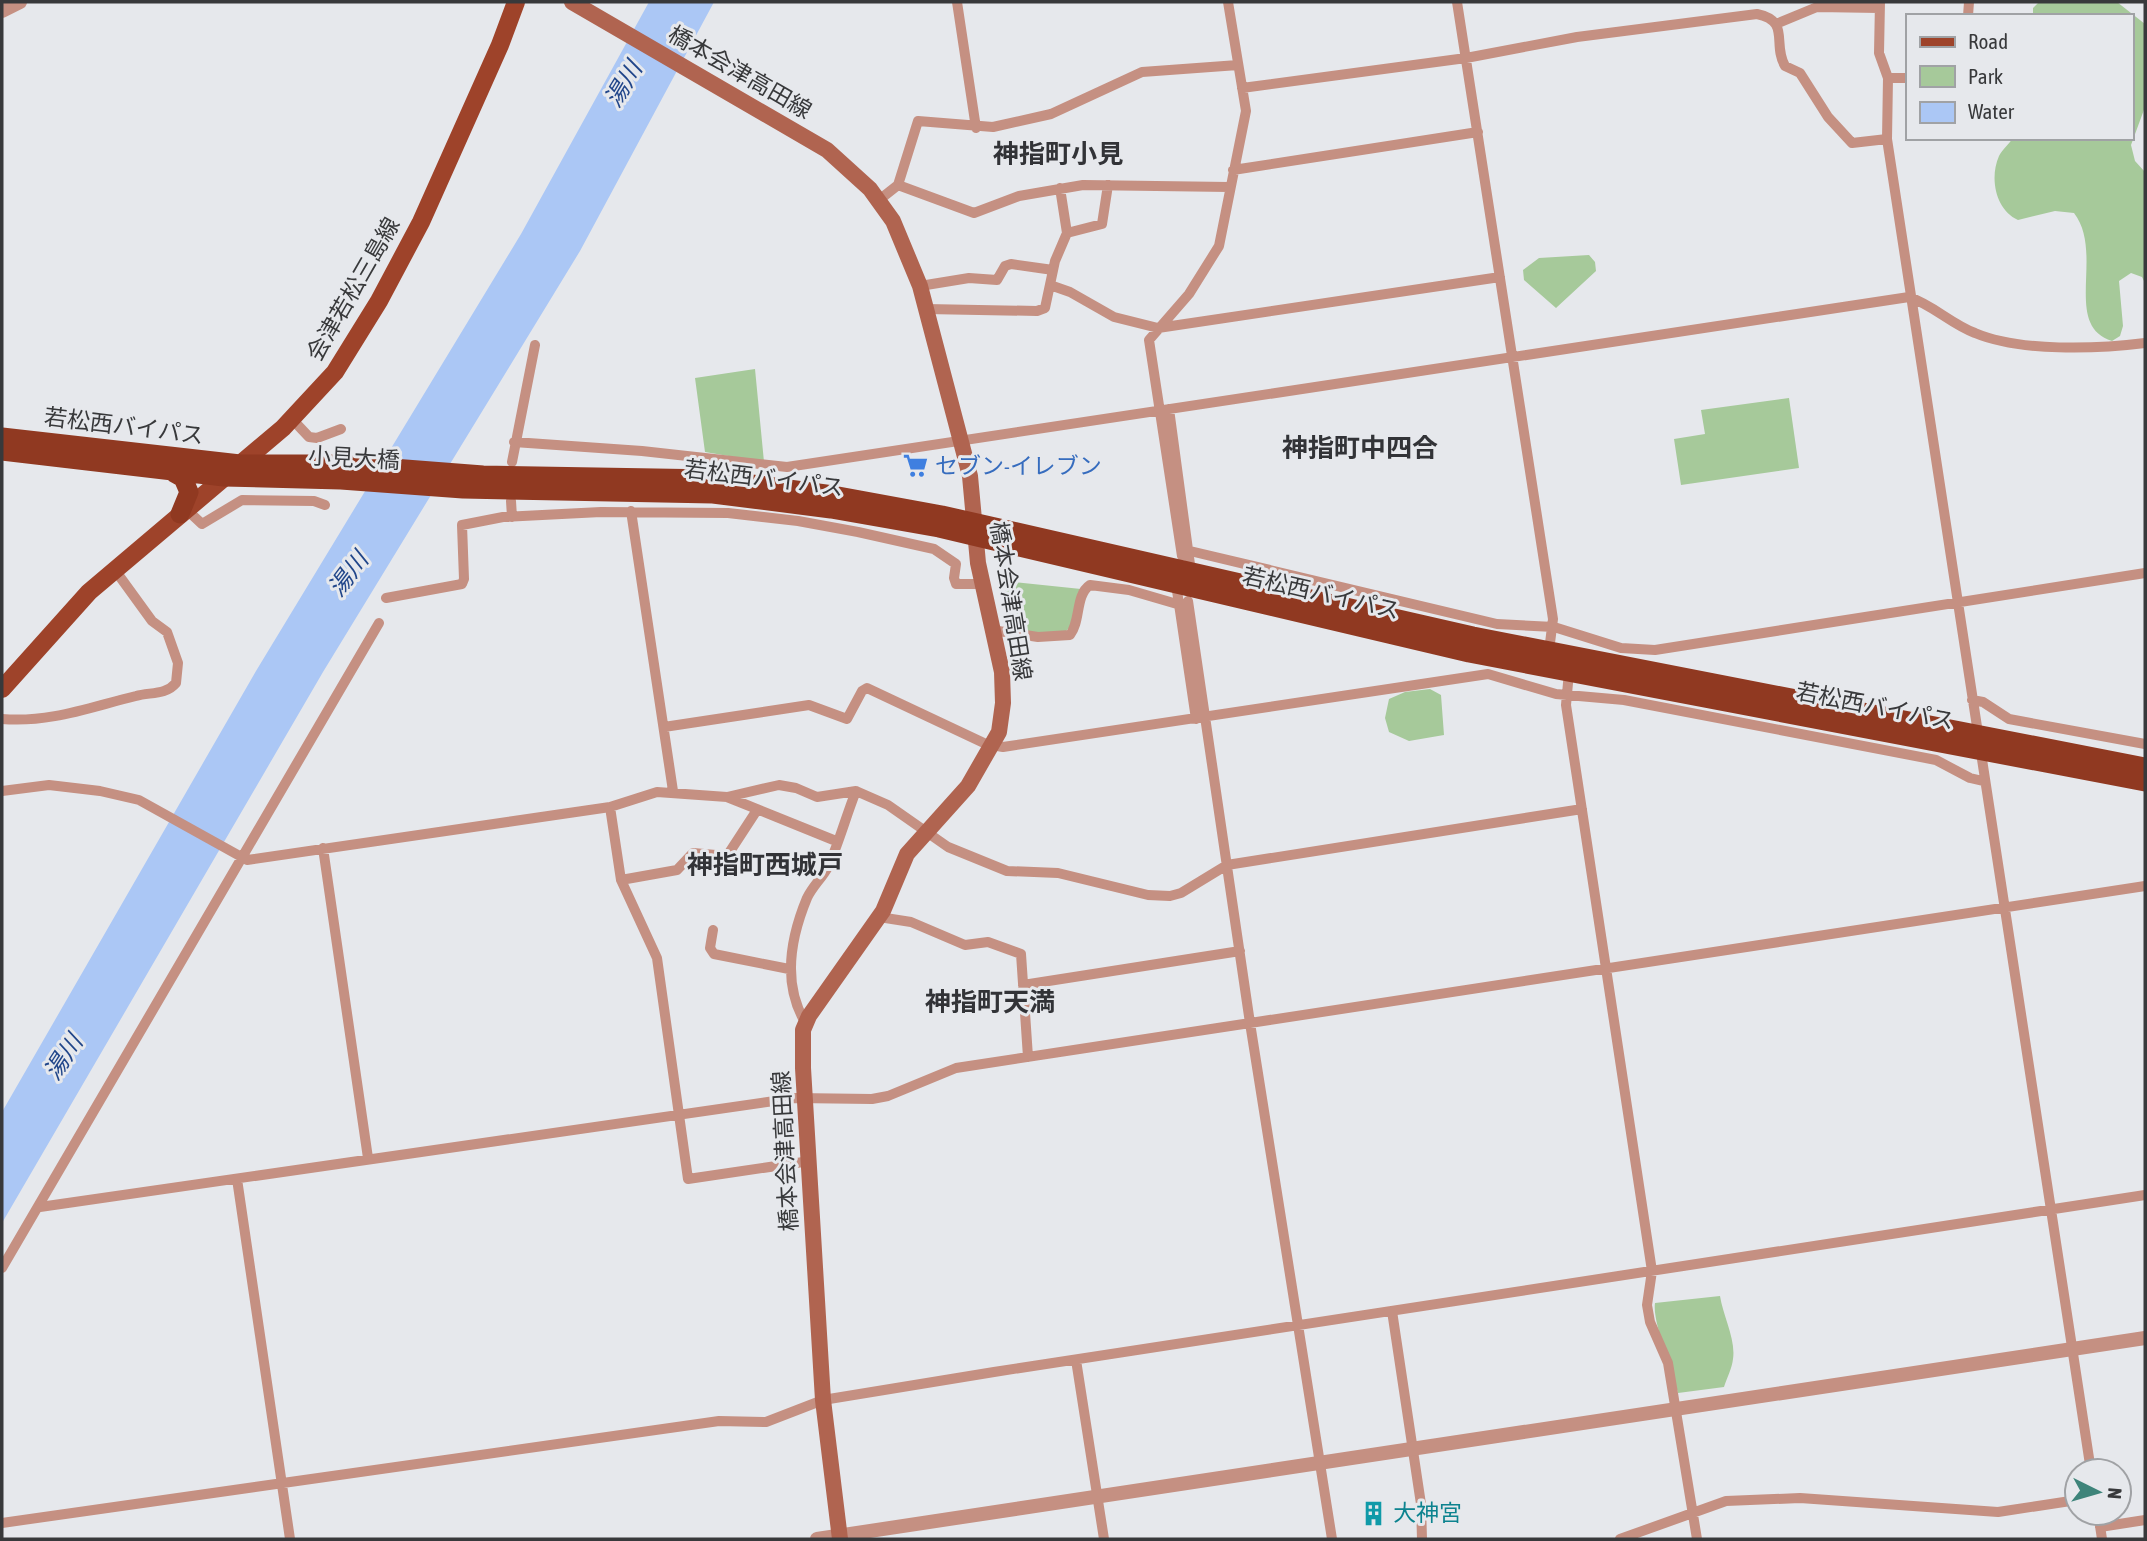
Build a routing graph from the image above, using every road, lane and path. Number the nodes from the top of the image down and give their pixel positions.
1 (20, 2) edge
2 (516, 2) edge
3 (572, 2) edge
4 (957, 2) edge
5 (1228, 2) edge
6 (1457, 2) edge
7 (1763, 2) edge
8 (1880, 5) edge
9 (2, 10) edge
10 (1757, 14) junction
11 (1776, 24) junction
12 (1465, 58) junction
13 (1238, 65) junction
14 (1888, 78) junction
15 (1906, 78) edge
16 (1242, 88) junction
17 (976, 128) junction
18 (1478, 132) junction
19 (1887, 139) junction
20 (1233, 170) junction
21 (898, 185) junction
22 (1108, 186) junction
23 (1229, 187) junction
24 (1060, 188) junction
25 (879, 200) junction
26 (1067, 233) junction
27 (1053, 270) junction
28 (1500, 277) junction
29 (1050, 285) junction
30 (920, 286) junction
31 (1909, 297) junction
32 (926, 309) junction
33 (1158, 328) junction
34 (2145, 344) edge
35 (535, 345) dead end
36 (1512, 355) junction
37 (1164, 410) junction
38 (288, 424) junction
39 (341, 429) dead end
40 (2, 437) edge
41 (514, 442) junction
42 (961, 442) junction
43 (2, 451) edge
44 (512, 462) dead end
45 (240, 464) junction
46 (291, 464) junction
47 (174, 472) junction
48 (341, 472) junction
49 (224, 477) junction
50 (482, 483) joint
51 (511, 501) dead end
52 (325, 505) dead end
53 (183, 511) junction
54 (631, 511) junction
55 (512, 517) junction
56 (975, 529) junction
57 (1185, 566) junction
58 (115, 570) junction
59 (2145, 573) edge
60 (982, 584) junction
61 (386, 598) dead end
62 (1183, 602) junction
63 (1957, 602) junction
64 (379, 623) dead end
65 (1554, 627) junction
66 (992, 630) junction
67 (1549, 651) junction
68 (1569, 672) junction
69 (2, 690) edge
70 (1565, 696) junction
71 (1972, 700) junction
72 (1201, 718) junction
73 (2, 719) edge
74 (664, 727) junction
75 (1979, 743) junction
76 (2145, 744) edge
77 (994, 746) junction
78 (2145, 766) edge
79 (1983, 781) junction
80 (2145, 782) edge
81 (2, 791) edge
82 (673, 791) junction
83 (856, 792) junction
84 (727, 797) junction
85 (610, 807) junction
86 (1582, 809) junction
87 (757, 810) junction
88 (925, 833) junction
89 (836, 841) junction
90 (323, 848) junction
91 (239, 858) junction
92 (1227, 865) junction
93 (621, 880) junction
94 (2145, 886) edge
95 (2003, 907) junction
96 (879, 917) junction
97 (713, 930) dead end
98 (1240, 951) junction
99 (789, 969) junction
100 (1606, 969) junction
101 (1023, 985) junction
102 (805, 1022) junction
103 (1250, 1023) junction
104 (1028, 1057) junction
105 (806, 1098) junction
106 (678, 1115) junction
107 (368, 1158) junction
108 (810, 1160) junction
109 (237, 1178) junction
110 (2145, 1195) edge
111 (40, 1207) junction
112 (2050, 1210) junction
113 (2, 1268) edge
114 (1652, 1271) junction
115 (1392, 1311) junction
116 (1297, 1326) junction
117 (2145, 1338) edge
118 (2073, 1349) junction
119 (1076, 1360) junction
120 (822, 1400) junction
121 (1674, 1409) junction
122 (1412, 1449) junction
123 (2089, 1457) edge
124 (1319, 1462) junction
125 (281, 1485) junction
126 (1097, 1496) junction
127 (2063, 1502) edge
128 (1690, 1513) junction
129 (2, 1523) edge
130 (2100, 1527) edge
131 (840, 1538) edge
132 (290, 1539) edge
133 (817, 1539) edge
134 (1104, 1539) edge
135 (1332, 1539) edge
136 (1422, 1539) edge
137 (1620, 1539) edge
138 (1697, 1539) edge
139 (2102, 1539) edge

1 - 9 street
2 - 38 main road, 会津若松三島線
3 - 25 main road, 橋本会津高田線
4 - 17 street
5 - 13 street
6 - 12 street
7 - 10 street
8 - 11 street
8 - 14 street
10 - 11 street
10 - 12 street
11 - 19 street
12 - 16 street
12 - 18 street
13 - 16 street
13 - 17 street
14 - 15 street
14 - 19 street
16 - 20 street
17 - 21 street
18 - 20 street
18 - 28 street
19 - 31 street
20 - 23 street
21 - 24 street
21 - 25 street
22 - 23 street
22 - 24 street
22 - 26 street
23 - 33 street
24 - 26 street
25 - 30 main road, 橋本会津高田線
26 - 27 street
27 - 29 street
27 - 30 street
28 - 33 street
28 - 36 street
29 - 32 street
29 - 33 street
30 - 32 main road, 橋本会津高田線
31 - 34 street
31 - 36 street
31 - 63 street
32 - 42 main road, 橋本会津高田線
33 - 37 street
35 - 41 street
36 - 37 street
36 - 65 street
37 - 42 street
37 - 57 street
38 - 39 street
38 - 45 main road, 会津若松三島線
38 - 46 main road
40 - 45 highway, 若松西バイパス
41 - 42 street
41 - 44 street
42 - 56 main road, 橋本会津高田線
43 - 47 highway, 若松西バイパス
45 - 46 highway, 小見大橋
45 - 49 main road, 会津若松三島線
46 - 48 highway, 小見大橋
47 - 49 highway, 若松西バイパス
47 - 53 highway
48 - 49 highway, 小見大橋
48 - 50 highway, 小見大橋
49 - 53 main road, 会津若松三島線
50 - 56 highway, 若松西バイパス
51 - 55 street
52 - 53 street
53 - 58 main road, 会津若松三島線
54 - 55 street
54 - 60 street
54 - 74 street
55 - 61 street
56 - 57 highway, 若松西バイパス
56 - 60 main road, 橋本会津高田線
57 - 62 street
57 - 65 street
57 - 67 highway, 若松西バイパス
57 - 68 highway, 若松西バイパス
58 - 69 main road, 会津若松三島線
58 - 73 street
59 - 63 street
60 - 66 main road, 橋本会津高田線
62 - 66 street
62 - 72 street
63 - 65 street
63 - 71 street
64 - 91 street
65 - 67 street
66 - 77 main road, 橋本会津高田線
67 - 75 highway, 若松西バイパス
68 - 70 street
68 - 75 highway, 若松西バイパス
70 - 72 street
70 - 79 street
70 - 86 street
71 - 75 street
71 - 76 street
72 - 77 street
72 - 92 street
74 - 77 street
74 - 82 street
75 - 78 highway, 若松西バイパス
75 - 79 street
75 - 80 highway, 若松西バイパス
77 - 88 main road, 橋本会津高田線
79 - 95 street
81 - 91 street
82 - 84 street
82 - 85 street
83 - 84 street
83 - 88 street
83 - 89 street
84 - 87 street
85 - 90 street
85 - 93 street
86 - 92 street
86 - 100 street
87 - 89 street
87 - 93 street
88 - 92 street
88 - 96 main road, 橋本会津高田線
89 - 99 street
90 - 91 street
90 - 107 street
91 - 111 street
92 - 98 street
93 - 106 street
94 - 95 street
95 - 100 street
95 - 112 street
96 - 101 street
96 - 102 main road, 橋本会津高田線
97 - 99 street
98 - 101 street
98 - 103 street
99 - 102 street
100 - 103 street
100 - 114 street
101 - 104 street
102 - 105 main road, 橋本会津高田線
103 - 104 street
103 - 116 street
104 - 105 street
105 - 106 street
105 - 108 main road, 橋本会津高田線
106 - 107 street
106 - 108 street
107 - 109 street
108 - 120 main road, 橋本会津高田線
109 - 111 street
109 - 125 street
110 - 112 street
111 - 113 street
112 - 114 street
112 - 118 street
114 - 115 street
114 - 121 street
115 - 116 street
115 - 122 street
116 - 119 street
116 - 124 street
117 - 118 street
118 - 121 street
118 - 123 street
119 - 120 street
119 - 126 street
120 - 125 street
120 - 131 main road, 橋本会津高田線
121 - 122 street
121 - 128 street
122 - 124 street
122 - 136 street
124 - 126 street
124 - 135 street
125 - 129 street
125 - 132 street
126 - 131 street
126 - 134 street
127 - 128 street
128 - 137 street
128 - 138 street
130 - 139 street
131 - 133 street

